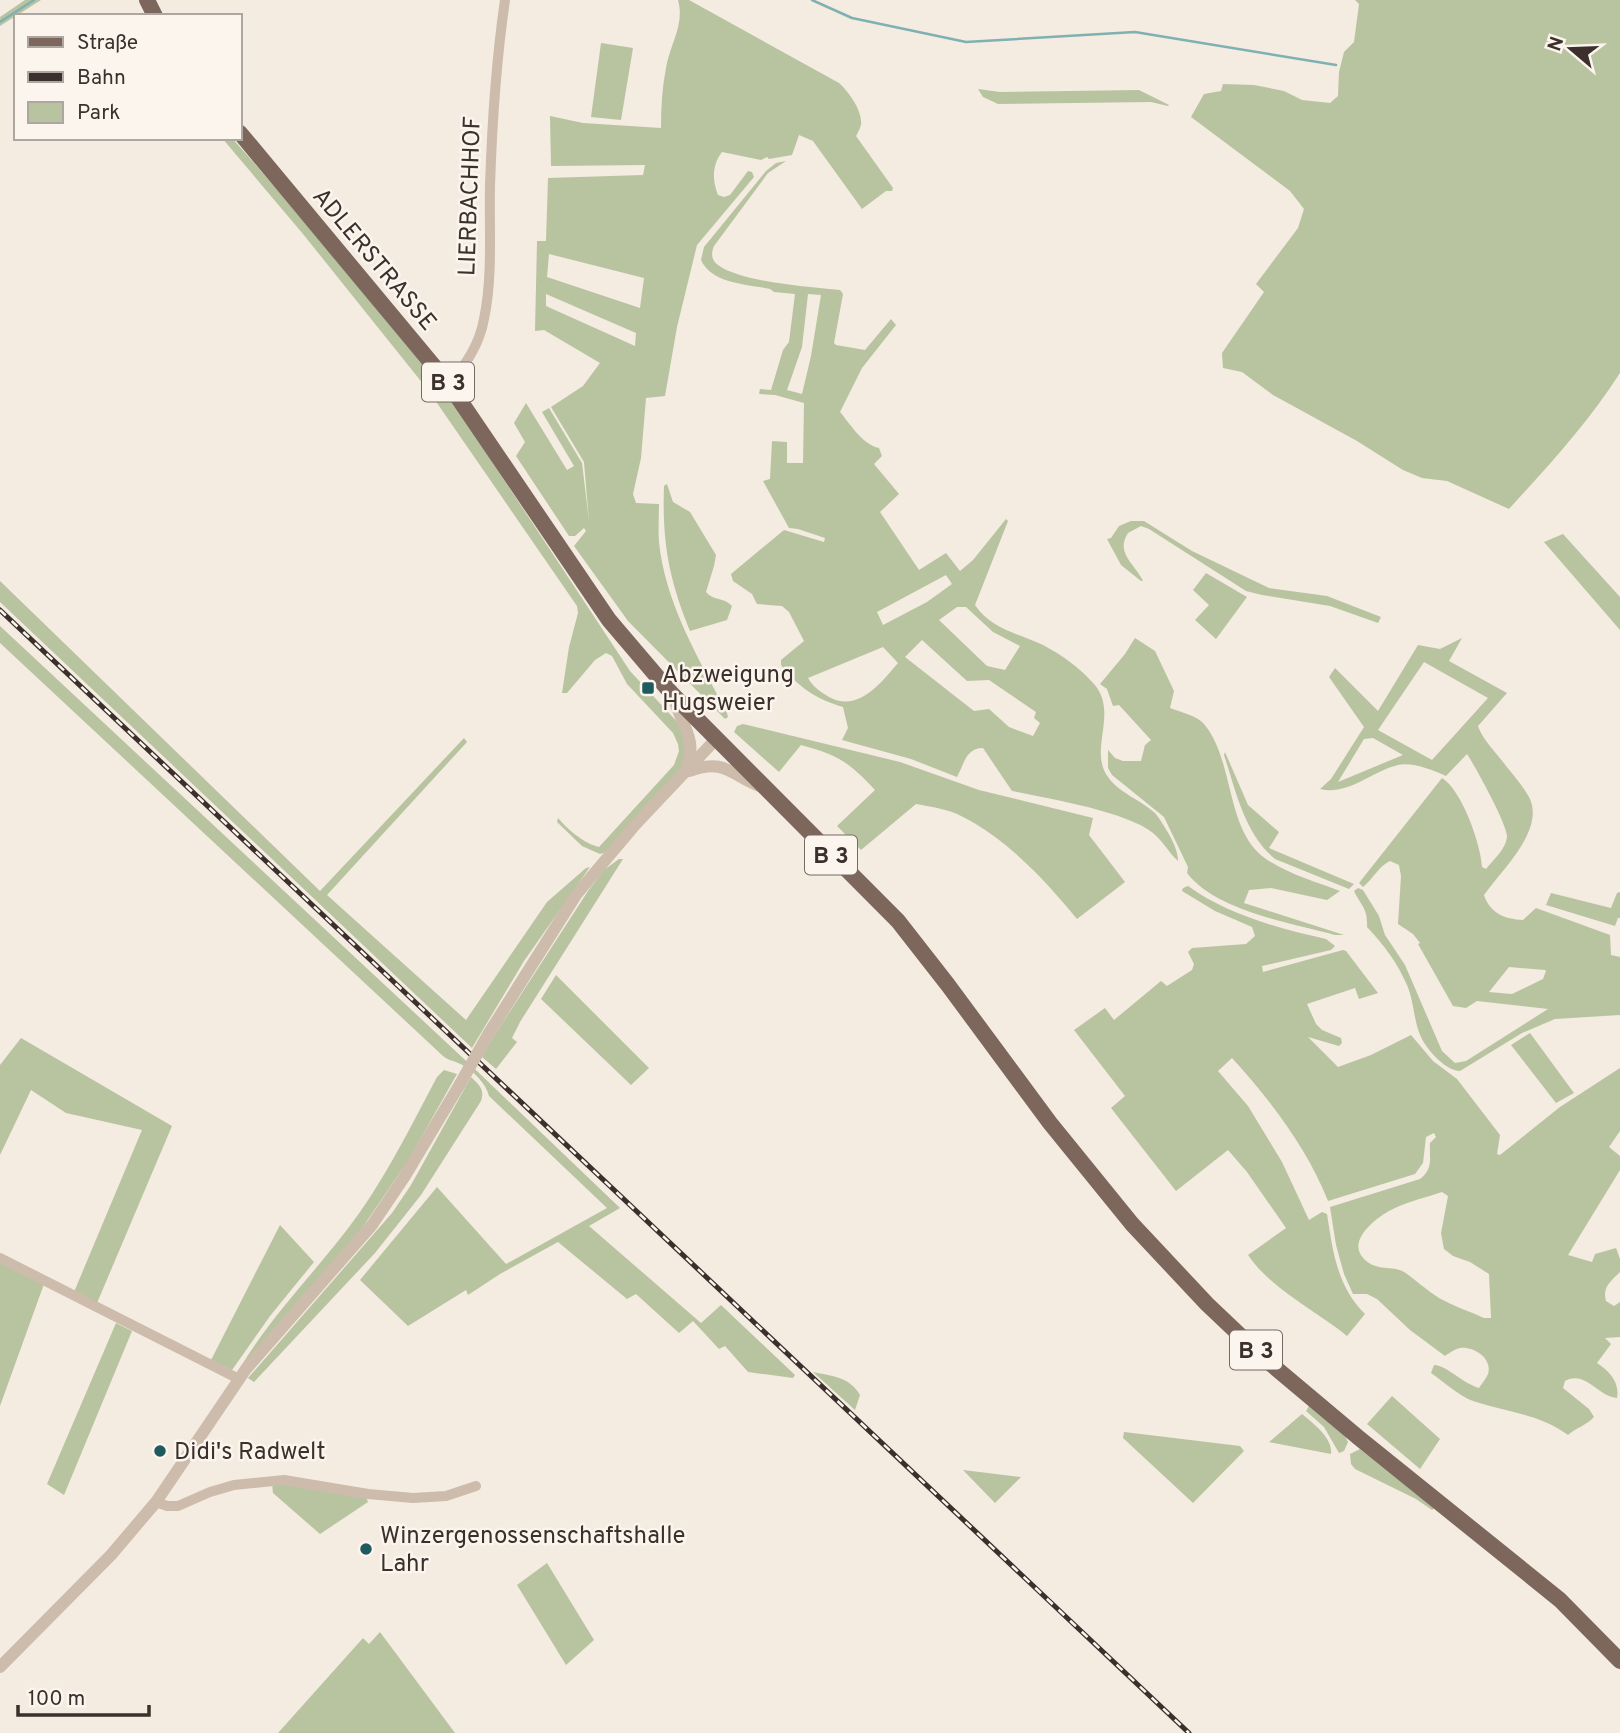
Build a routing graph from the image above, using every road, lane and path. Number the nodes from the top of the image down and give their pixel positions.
1 (505, 0) edge
2 (242, 135) edge
3 (448, 383) junction
4 (673, 694) junction
5 (717, 738) junction
6 (685, 772) junction
7 (765, 788) junction
8 (0, 1258) edge
9 (239, 1379) junction
10 (476, 1486) dead end
11 (156, 1502) junction
12 (1620, 1661) edge
13 (0, 1667) edge

1 - 3 street, LIERBACHHOF
2 - 3 main road, ADLERSTRASSE / B 3
3 - 4 main road, ADLERSTRASSE / B 3
4 - 5 main road, B 3
4 - 6 street
5 - 6 street
5 - 7 main road, B 3
6 - 7 street
6 - 9 street, bridge
7 - 12 main road, B 3
8 - 9 street
9 - 11 street
10 - 11 street
11 - 13 street

